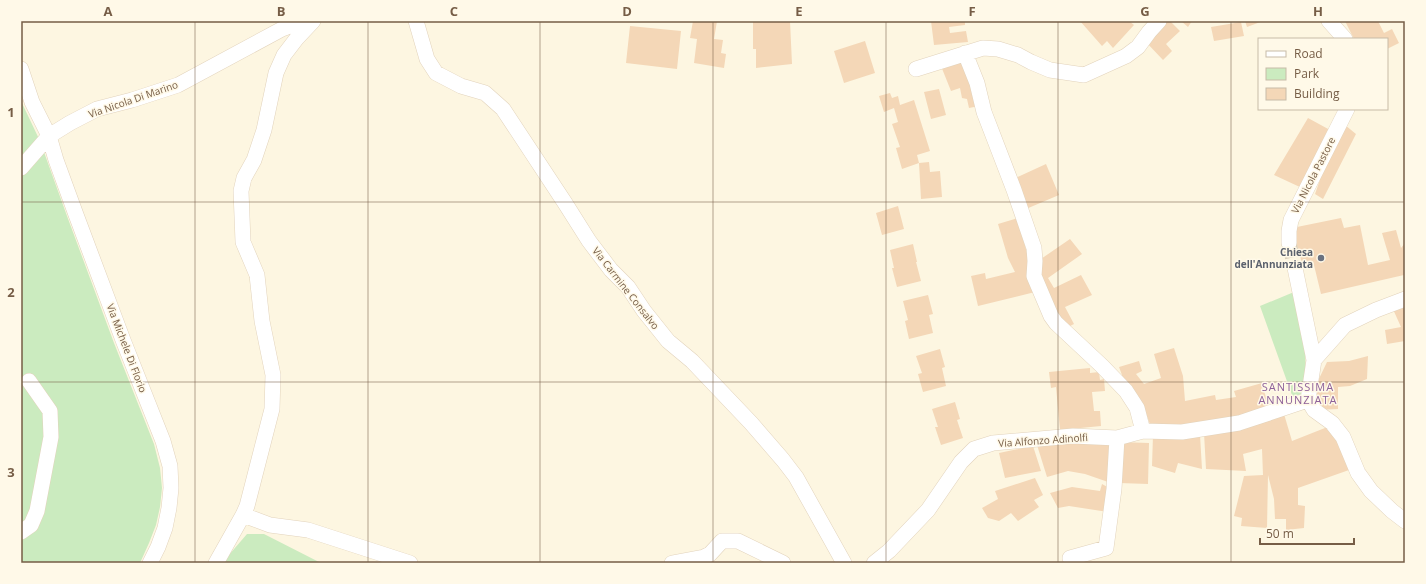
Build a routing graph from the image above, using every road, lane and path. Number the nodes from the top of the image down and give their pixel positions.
1 (304, 21) edge
2 (313, 21) edge
3 (416, 21) edge
4 (1159, 21) edge
5 (1329, 21) edge
6 (1345, 38) edge
7 (965, 53) junction
8 (21, 69) edge
9 (916, 70) dead end
10 (1346, 110) edge
11 (49, 136) junction
12 (21, 168) edge
13 (1289, 243) tunnel mouth
14 (1295, 268) tunnel mouth
15 (1405, 299) edge
16 (1314, 360) junction
17 (28, 381) dead end
18 (1308, 400) junction
19 (1144, 431) junction
20 (1117, 438) junction
21 (243, 515) junction
22 (1405, 521) edge
23 (21, 532) edge
24 (842, 562) edge
25 (150, 563) edge
26 (216, 563) edge
27 (410, 563) edge
28 (672, 563) edge
29 (783, 563) edge
30 (874, 563) edge
31 (1072, 563) edge

1 - 11 street, Via Nicola Di Marino
2 - 21 street
3 - 24 street, Via Carmine Consalvo
4 - 7 street
5 - 6 street
7 - 9 street
7 - 19 street
8 - 11 street, Via Michele Di Florio
10 - 13 street, Via Nicola Pastore
11 - 12 street, Via Nicola Di Marino
11 - 25 street, Via Michele Di Florio
14 - 16 street
15 - 16 street
16 - 18 street
17 - 23 street
18 - 19 street, Via Alfonzo Adinolfi
18 - 22 street
19 - 20 street, Via Alfonzo Adinolfi
20 - 30 street, Via Alfonzo Adinolfi
20 - 31 street
21 - 26 street
21 - 27 street
28 - 29 street

